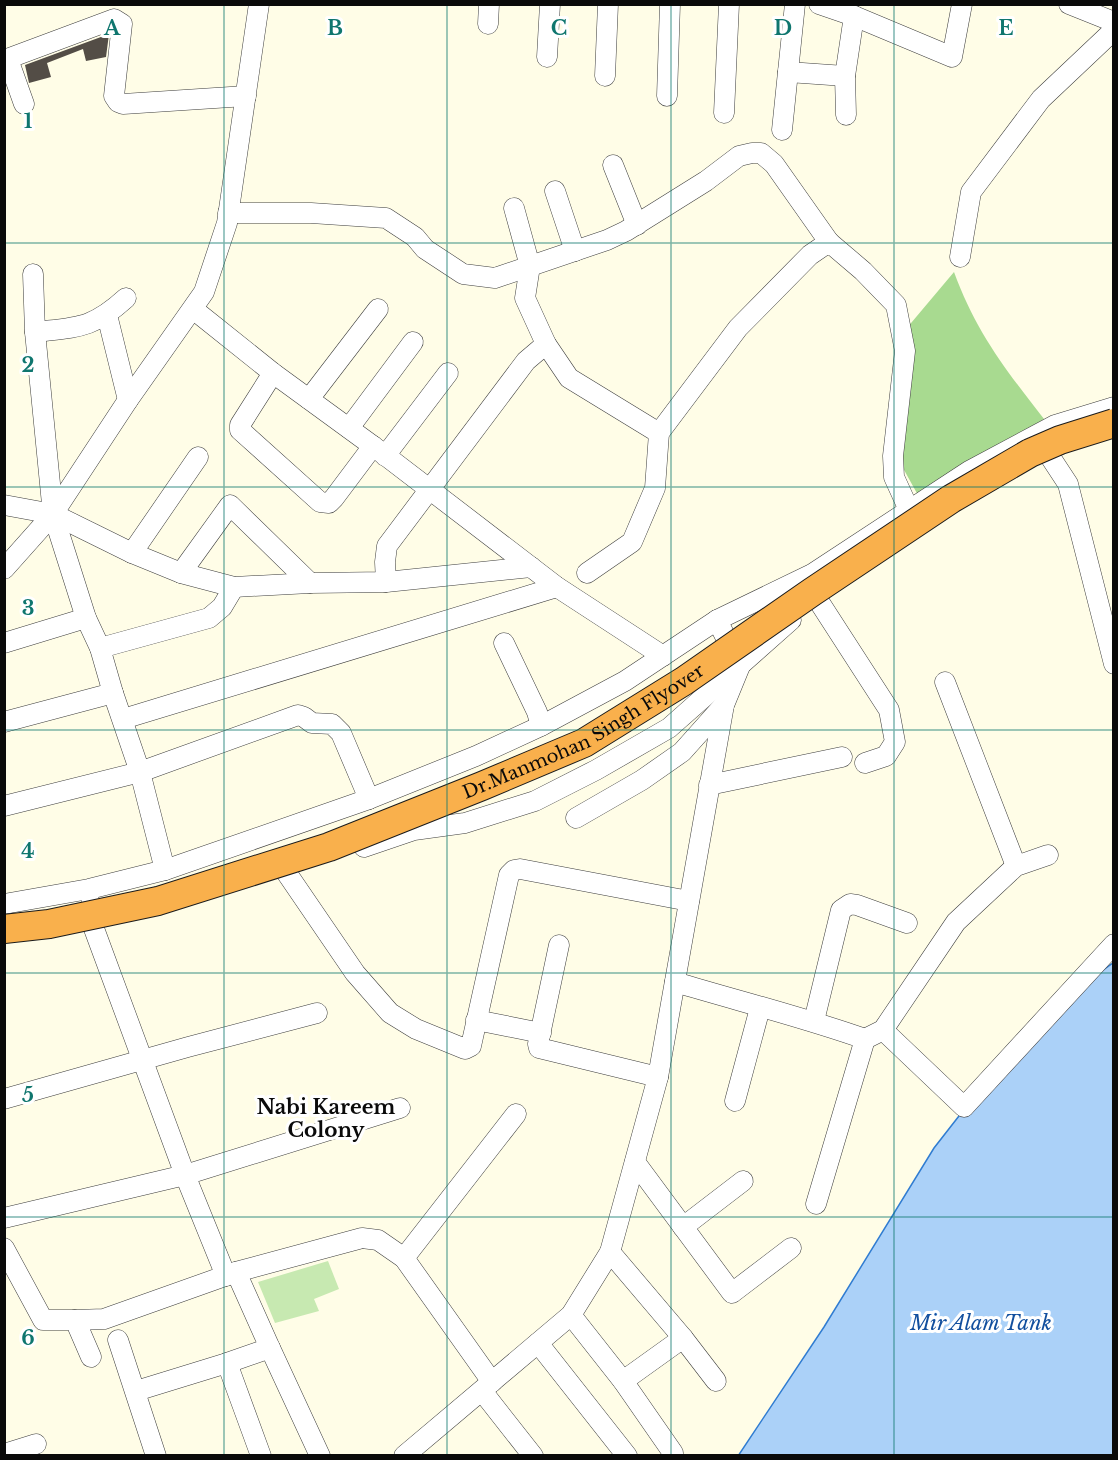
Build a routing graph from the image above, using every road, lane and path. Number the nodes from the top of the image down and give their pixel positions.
1 (260, 4) edge
2 (550, 4) edge
3 (608, 4) edge
4 (670, 4) edge
5 (729, 4) edge
6 (795, 4) edge
7 (819, 4) edge
8 (962, 4) edge
9 (1069, 4) edge
10 (1092, 9) edge
11 (854, 16) junction
12 (1113, 22) edge
13 (1113, 30) edge
14 (547, 57) dead end
15 (6, 59) edge
16 (789, 72) junction
17 (605, 76) dead end
18 (844, 76) junction
19 (246, 96) junction
20 (667, 96) dead end
21 (24, 104) dead end
22 (724, 113) dead end
23 (846, 115) dead end
24 (782, 130) dead end
25 (613, 165) dead end
26 (555, 191) dead end
27 (514, 208) dead end
28 (228, 213) junction
29 (637, 225) junction
30 (829, 242) junction
31 (575, 251) junction
32 (960, 257) dead end
33 (530, 266) junction
34 (33, 274) dead end
35 (126, 298) dead end
36 (193, 309) junction
37 (378, 309) dead end
38 (107, 315) junction
39 (35, 332) junction
40 (413, 342) dead end
41 (546, 344) junction
42 (273, 373) junction
43 (448, 373) dead end
44 (309, 399) junction
45 (128, 400) junction
46 (1113, 407) edge
47 (1113, 412) edge
48 (1113, 423) edge
49 (349, 428) junction
50 (1113, 429) edge
51 (659, 433) junction
52 (379, 451) junction
53 (1047, 452) junction
54 (198, 457) dead end
55 (430, 489) junction
56 (4, 505) edge
57 (909, 510) junction
58 (53, 514) junction
59 (132, 553) junction
60 (531, 567) junction
61 (4, 569) edge
62 (181, 573) junction
63 (586, 573) dead end
64 (386, 582) junction
65 (310, 583) junction
66 (234, 587) junction
67 (557, 587) junction
68 (816, 597) junction
69 (86, 618) junction
70 (717, 620) junction
71 (4, 643) edge
72 (504, 643) dead end
73 (100, 648) junction
74 (663, 656) junction
75 (1113, 664) edge
76 (740, 666) junction
77 (945, 682) dead end
78 (113, 693) junction
79 (724, 705) junction
80 (123, 719) junction
81 (4, 723) edge
82 (541, 726) junction
83 (842, 757) dead end
84 (865, 763) dead end
85 (140, 772) junction
86 (709, 785) junction
87 (369, 799) junction
88 (4, 806) edge
89 (576, 818) dead end
90 (1048, 855) dead end
91 (1016, 866) junction
92 (165, 870) junction
93 (286, 872) junction
94 (89, 889) junction
95 (689, 901) junction
96 (4, 904) edge
97 (4, 916) edge
98 (907, 923) dead end
99 (93, 926) junction
100 (4, 929) edge
101 (4, 938) edge
102 (1113, 944) edge
103 (559, 945) dead end
104 (675, 982) junction
105 (760, 1008) junction
106 (317, 1013) dead end
107 (476, 1020) junction
108 (814, 1020) junction
109 (541, 1033) junction
110 (874, 1034) junction
111 (143, 1061) junction
112 (658, 1077) junction
113 (4, 1099) edge
114 (735, 1101) dead end
115 (400, 1108) dead end
116 (516, 1114) dead end
117 (635, 1162) junction
118 (185, 1175) junction
119 (743, 1181) dead end
120 (816, 1204) dead end
121 (4, 1218) edge
122 (683, 1227) junction
123 (4, 1248) edge
124 (791, 1248) dead end
125 (610, 1252) junction
126 (404, 1258) junction
127 (231, 1274) junction
128 (571, 1315) junction
129 (75, 1320) junction
130 (683, 1338) junction
131 (118, 1340) dead end
132 (538, 1343) junction
133 (270, 1348) junction
134 (90, 1357) dead end
135 (226, 1363) junction
136 (622, 1381) junction
137 (716, 1381) dead end
138 (487, 1387) junction
139 (136, 1390) junction
140 (36, 1444) dead end
141 (673, 1453) dead end
142 (4, 1454) edge
143 (156, 1455) edge
144 (261, 1455) edge
145 (320, 1455) edge
146 (404, 1455) edge
147 (533, 1455) edge
148 (627, 1455) edge

1 - 19 street
2 - 14 street
3 - 17 street
4 - 20 street
5 - 22 street
6 - 16 street
7 - 11 street
8 - 11 street
9 - 10 street
10 - 12 street
11 - 18 street
13 - 32 street
15 - 19 street
15 - 21 street
16 - 18 street
16 - 24 street
18 - 23 street
19 - 28 street
25 - 29 street
26 - 31 street
27 - 33 street
28 - 33 street
28 - 36 street
29 - 30 street
29 - 31 street
30 - 51 street
30 - 57 street
31 - 33 street
33 - 41 street
34 - 39 street
35 - 38 street
36 - 42 street
36 - 45 street
37 - 44 street
38 - 39 street
38 - 45 street
39 - 58 street
40 - 49 street
41 - 51 street
41 - 55 street
42 - 44 street
42 - 52 street
43 - 52 street
44 - 49 street
45 - 58 street
46 - 57 street
47 - 97 highway, Dr.Manmohan Singh Flyover
48 - 100 highway, Dr.Manmohan Singh Flyover, bridge
49 - 52 street
50 - 53 street
51 - 63 street
52 - 55 street
53 - 68 street
53 - 75 street
54 - 59 street
55 - 60 street
55 - 64 street
56 - 58 street
57 - 70 street
58 - 59 street
58 - 61 street
58 - 69 street
59 - 62 street
60 - 64 street
60 - 67 street
62 - 65 street
62 - 66 street
64 - 65 street
65 - 66 street
66 - 73 street
67 - 74 street
67 - 80 street
68 - 76 street
68 - 84 street
69 - 71 street
69 - 73 street
70 - 74 street
70 - 76 street
72 - 82 street
73 - 78 street
74 - 82 street
76 - 79 street
76 - 93 street
77 - 91 street
78 - 80 street
78 - 81 street
79 - 86 street
79 - 89 street
80 - 85 street
82 - 87 street
83 - 86 street
85 - 87 street
85 - 88 street
85 - 92 street
86 - 95 street
87 - 92 street
90 - 91 street
91 - 110 street
92 - 94 street
93 - 99 street
93 - 107 street
94 - 96 street
94 - 99 street
95 - 104 street
95 - 107 street
98 - 108 street
99 - 101 street
99 - 111 street
102 - 110 street
103 - 109 street
104 - 105 street
104 - 112 street
105 - 108 street
105 - 114 street
106 - 111 street
107 - 109 street
108 - 110 street
109 - 112 street
110 - 120 street
111 - 113 street
111 - 118 street
112 - 117 street
115 - 118 street
116 - 126 street
117 - 122 street
117 - 125 street
118 - 121 street
118 - 127 street
119 - 122 street
122 - 124 street
123 - 129 street
125 - 128 street
125 - 130 street
126 - 127 street
126 - 138 street
127 - 129 street
127 - 133 street
128 - 132 street
128 - 136 street
129 - 134 street
130 - 136 street
130 - 137 street
131 - 139 street
132 - 138 street
132 - 148 street
133 - 135 street
133 - 145 street
135 - 139 street
135 - 144 street
136 - 141 street
138 - 146 street
138 - 147 street
139 - 143 street
140 - 142 street

